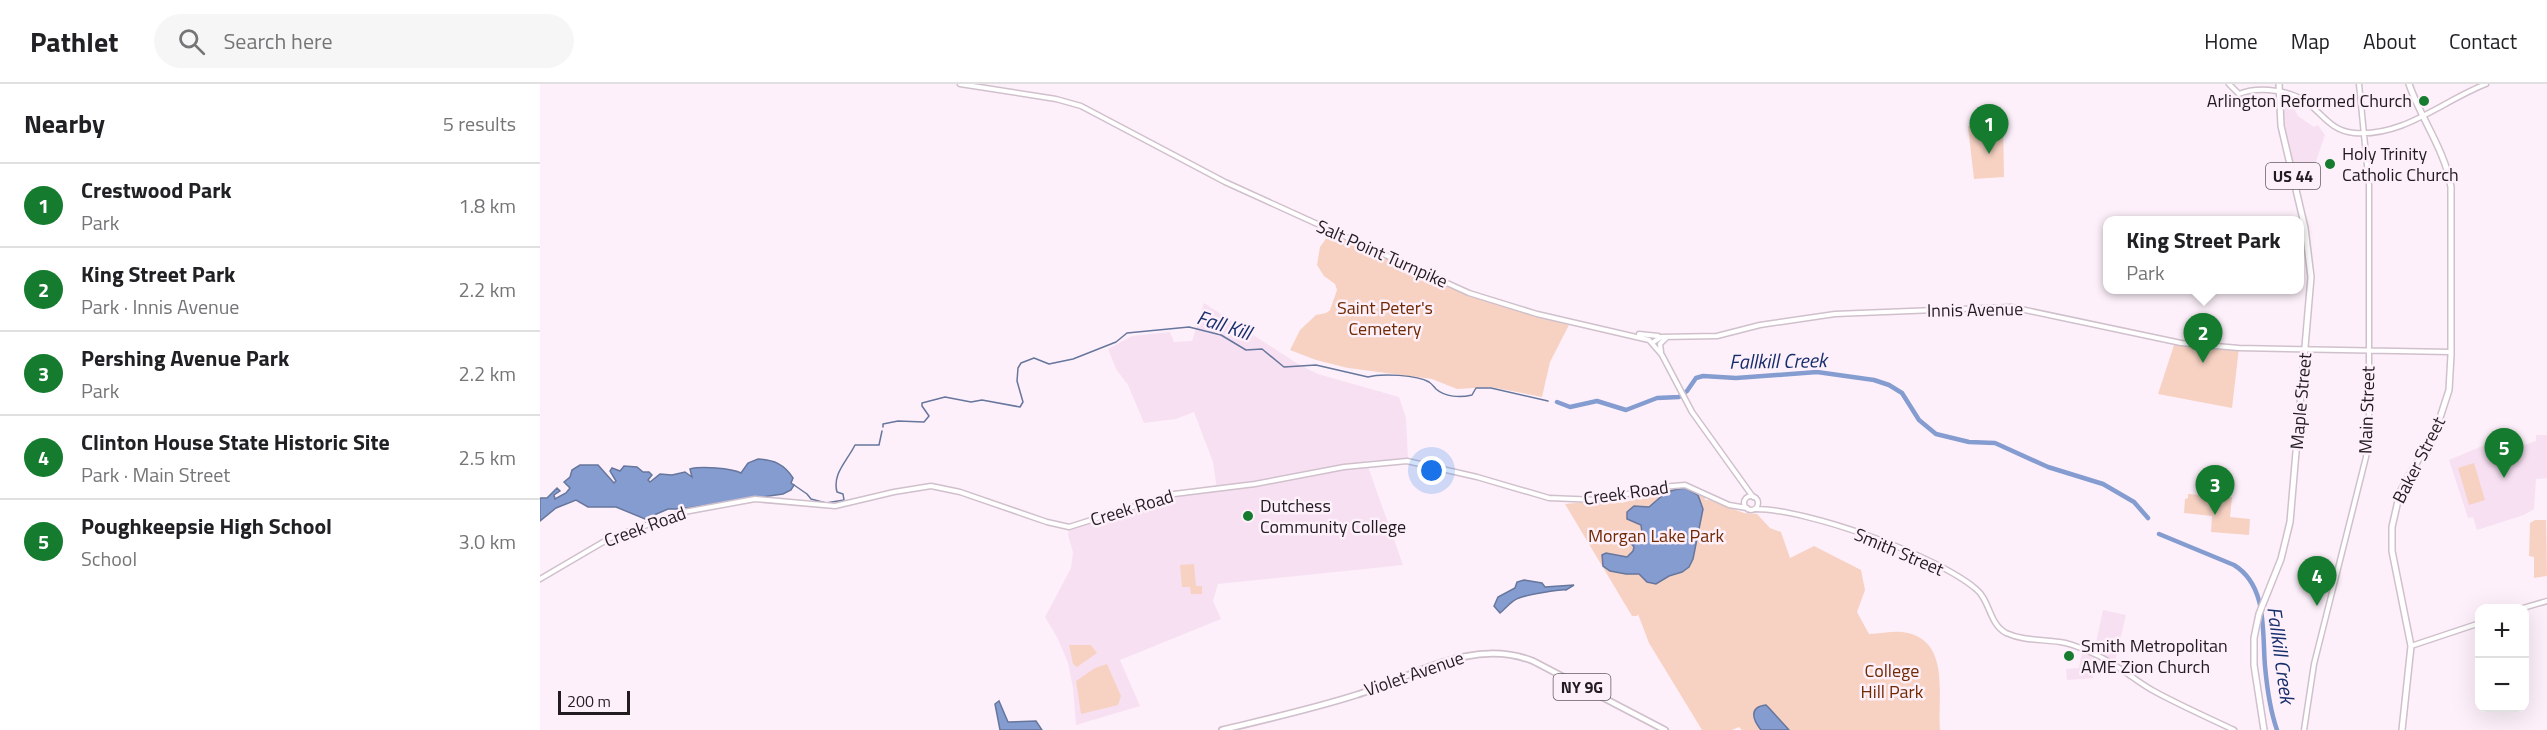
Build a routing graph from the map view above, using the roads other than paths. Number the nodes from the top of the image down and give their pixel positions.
1 (960, 84) edge
2 (2229, 84) edge
3 (2279, 84) edge
4 (2358, 84) edge
5 (2409, 84) edge
6 (2482, 85) edge
7 (2278, 92) junction
8 (2422, 118) junction
9 (2364, 132) junction
10 (2303, 216) edge
11 (2304, 220) edge
12 (1626, 333) junction
13 (1668, 337) junction
14 (1652, 343) junction
15 (2306, 350) junction
16 (2369, 351) junction
17 (2451, 352) junction
18 (1662, 356) junction
19 (1750, 497) junction
20 (1745, 502) junction
21 (1758, 502) junction
22 (1738, 507) junction
23 (1747, 508) junction
24 (1755, 508) junction
25 (1766, 509) junction
26 (540, 579) edge
27 (2547, 601) edge
28 (2529, 607) edge
29 (2475, 625) edge
30 (2411, 646) junction
31 (1222, 730) edge
32 (1665, 730) edge
33 (2234, 730) edge
34 (2264, 730) edge
35 (2304, 730) edge
36 (2402, 730) edge

1 - 12 street, Salt Point Turnpike
2 - 7 street
3 - 7 highway, US 44
4 - 9 street, Main Street
5 - 8 highway, Baker Street
6 - 8 street
7 - 9 street
7 - 10 highway, Maple Street / US 44
8 - 9 street
8 - 17 highway, Baker Street
9 - 16 street, Main Street
11 - 15 highway, Maple Street / US 44
12 - 13 street
12 - 14 street, Salt Point Turnpike
13 - 14 street, Innis Avenue
13 - 15 street, Innis Avenue
13 - 18 street
14 - 18 street
15 - 16 street, Innis Avenue
15 - 34 highway, Maple Street / US 44
16 - 17 street, Innis Avenue
16 - 35 street, Main Street
17 - 30 highway, Baker Street
18 - 19 street
19 - 20 street
19 - 21 street
20 - 22 street
20 - 23 street
21 - 24 street
21 - 25 street
22 - 23 street, Creek Road
22 - 26 street, Creek Road
23 - 24 street, Creek Road
24 - 25 street, Smith Street
25 - 33 street, Smith Street
27 - 28 street
29 - 30 street
30 - 36 highway, Baker Street
31 - 32 main road, Violet Avenue / NY 9G

